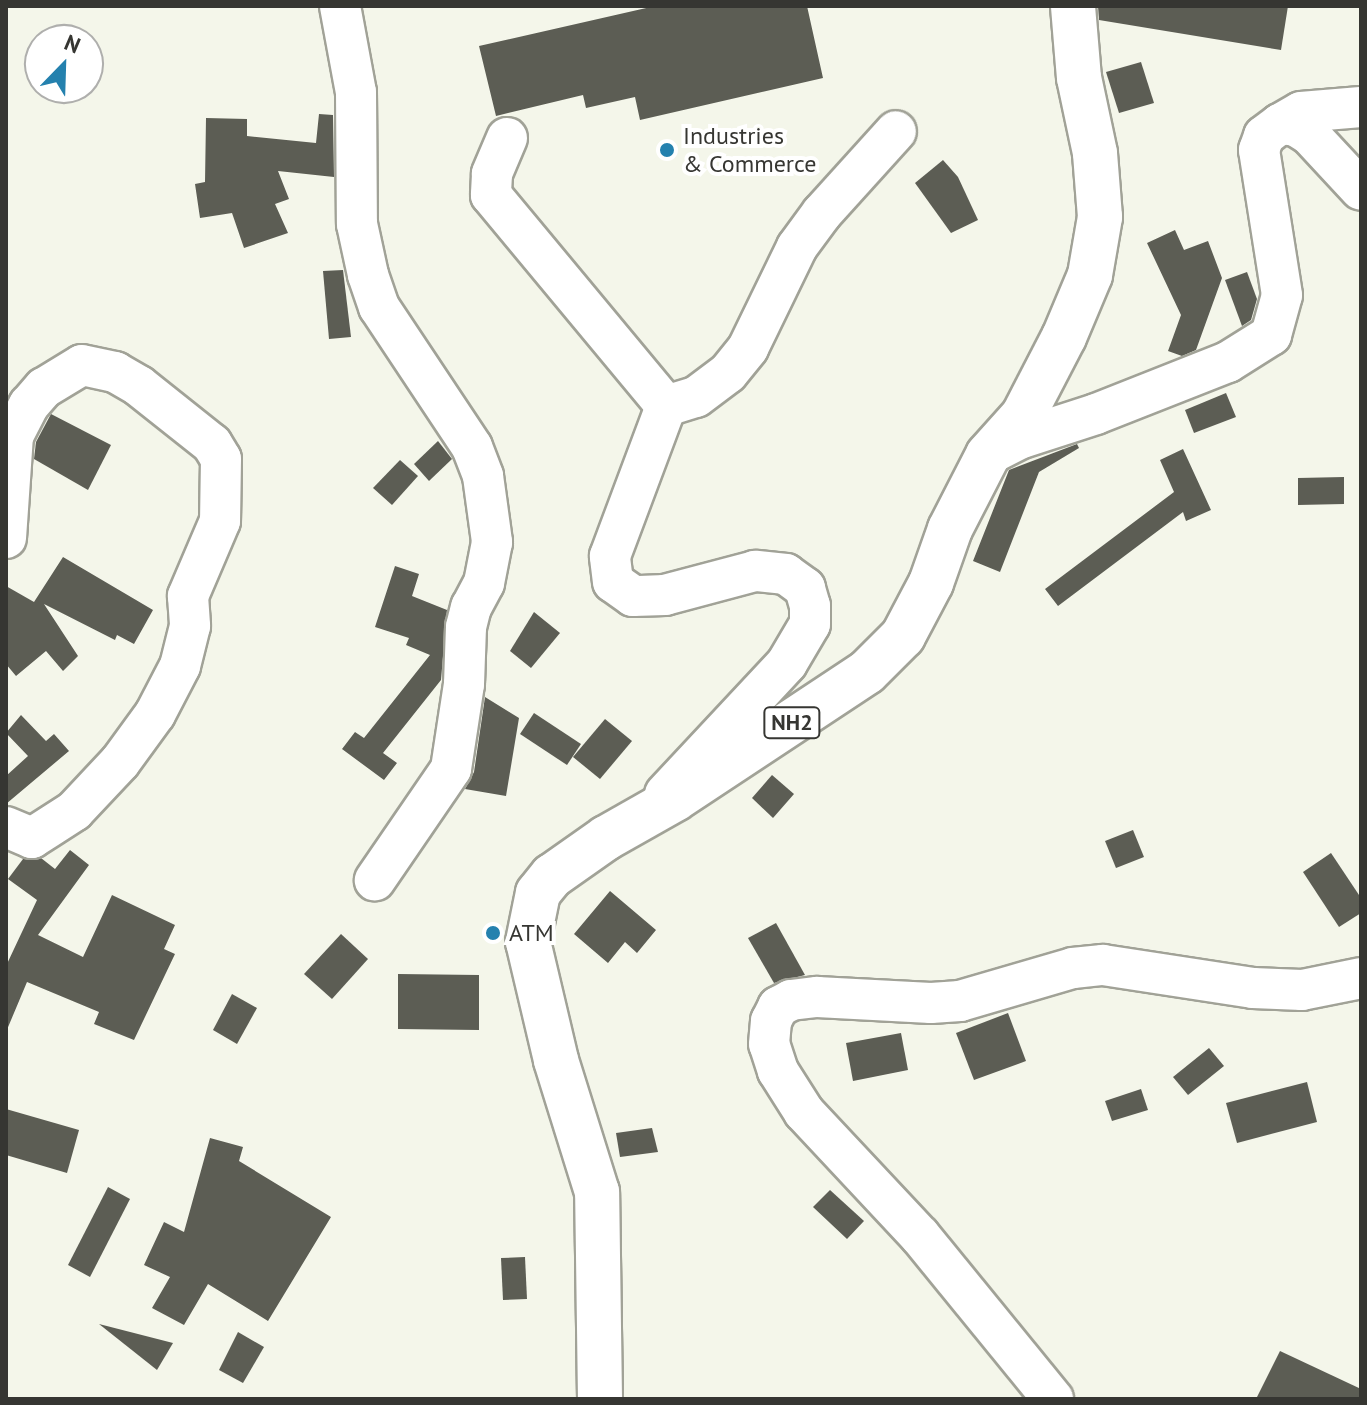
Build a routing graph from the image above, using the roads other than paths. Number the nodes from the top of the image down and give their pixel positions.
1 (340, 6) edge
2 (1073, 6) edge
3 (1361, 107) edge
4 (1280, 124) junction
5 (896, 131) dead end
6 (507, 138) dead end
7 (1361, 190) edge
8 (666, 406) junction
9 (9, 434) edge
10 (988, 455) junction
11 (6, 538) edge
12 (643, 817) junction
13 (6, 827) edge
14 (375, 880) dead end
15 (1361, 978) edge
16 (600, 1399) edge
17 (1053, 1399) edge

1 - 14 street
2 - 10 highway, NH2
3 - 4 street
4 - 7 street
4 - 10 street
5 - 8 street
6 - 8 street
8 - 12 street
9 - 11 street
9 - 13 street
10 - 12 highway, NH2
12 - 16 highway, NH2
15 - 17 street

